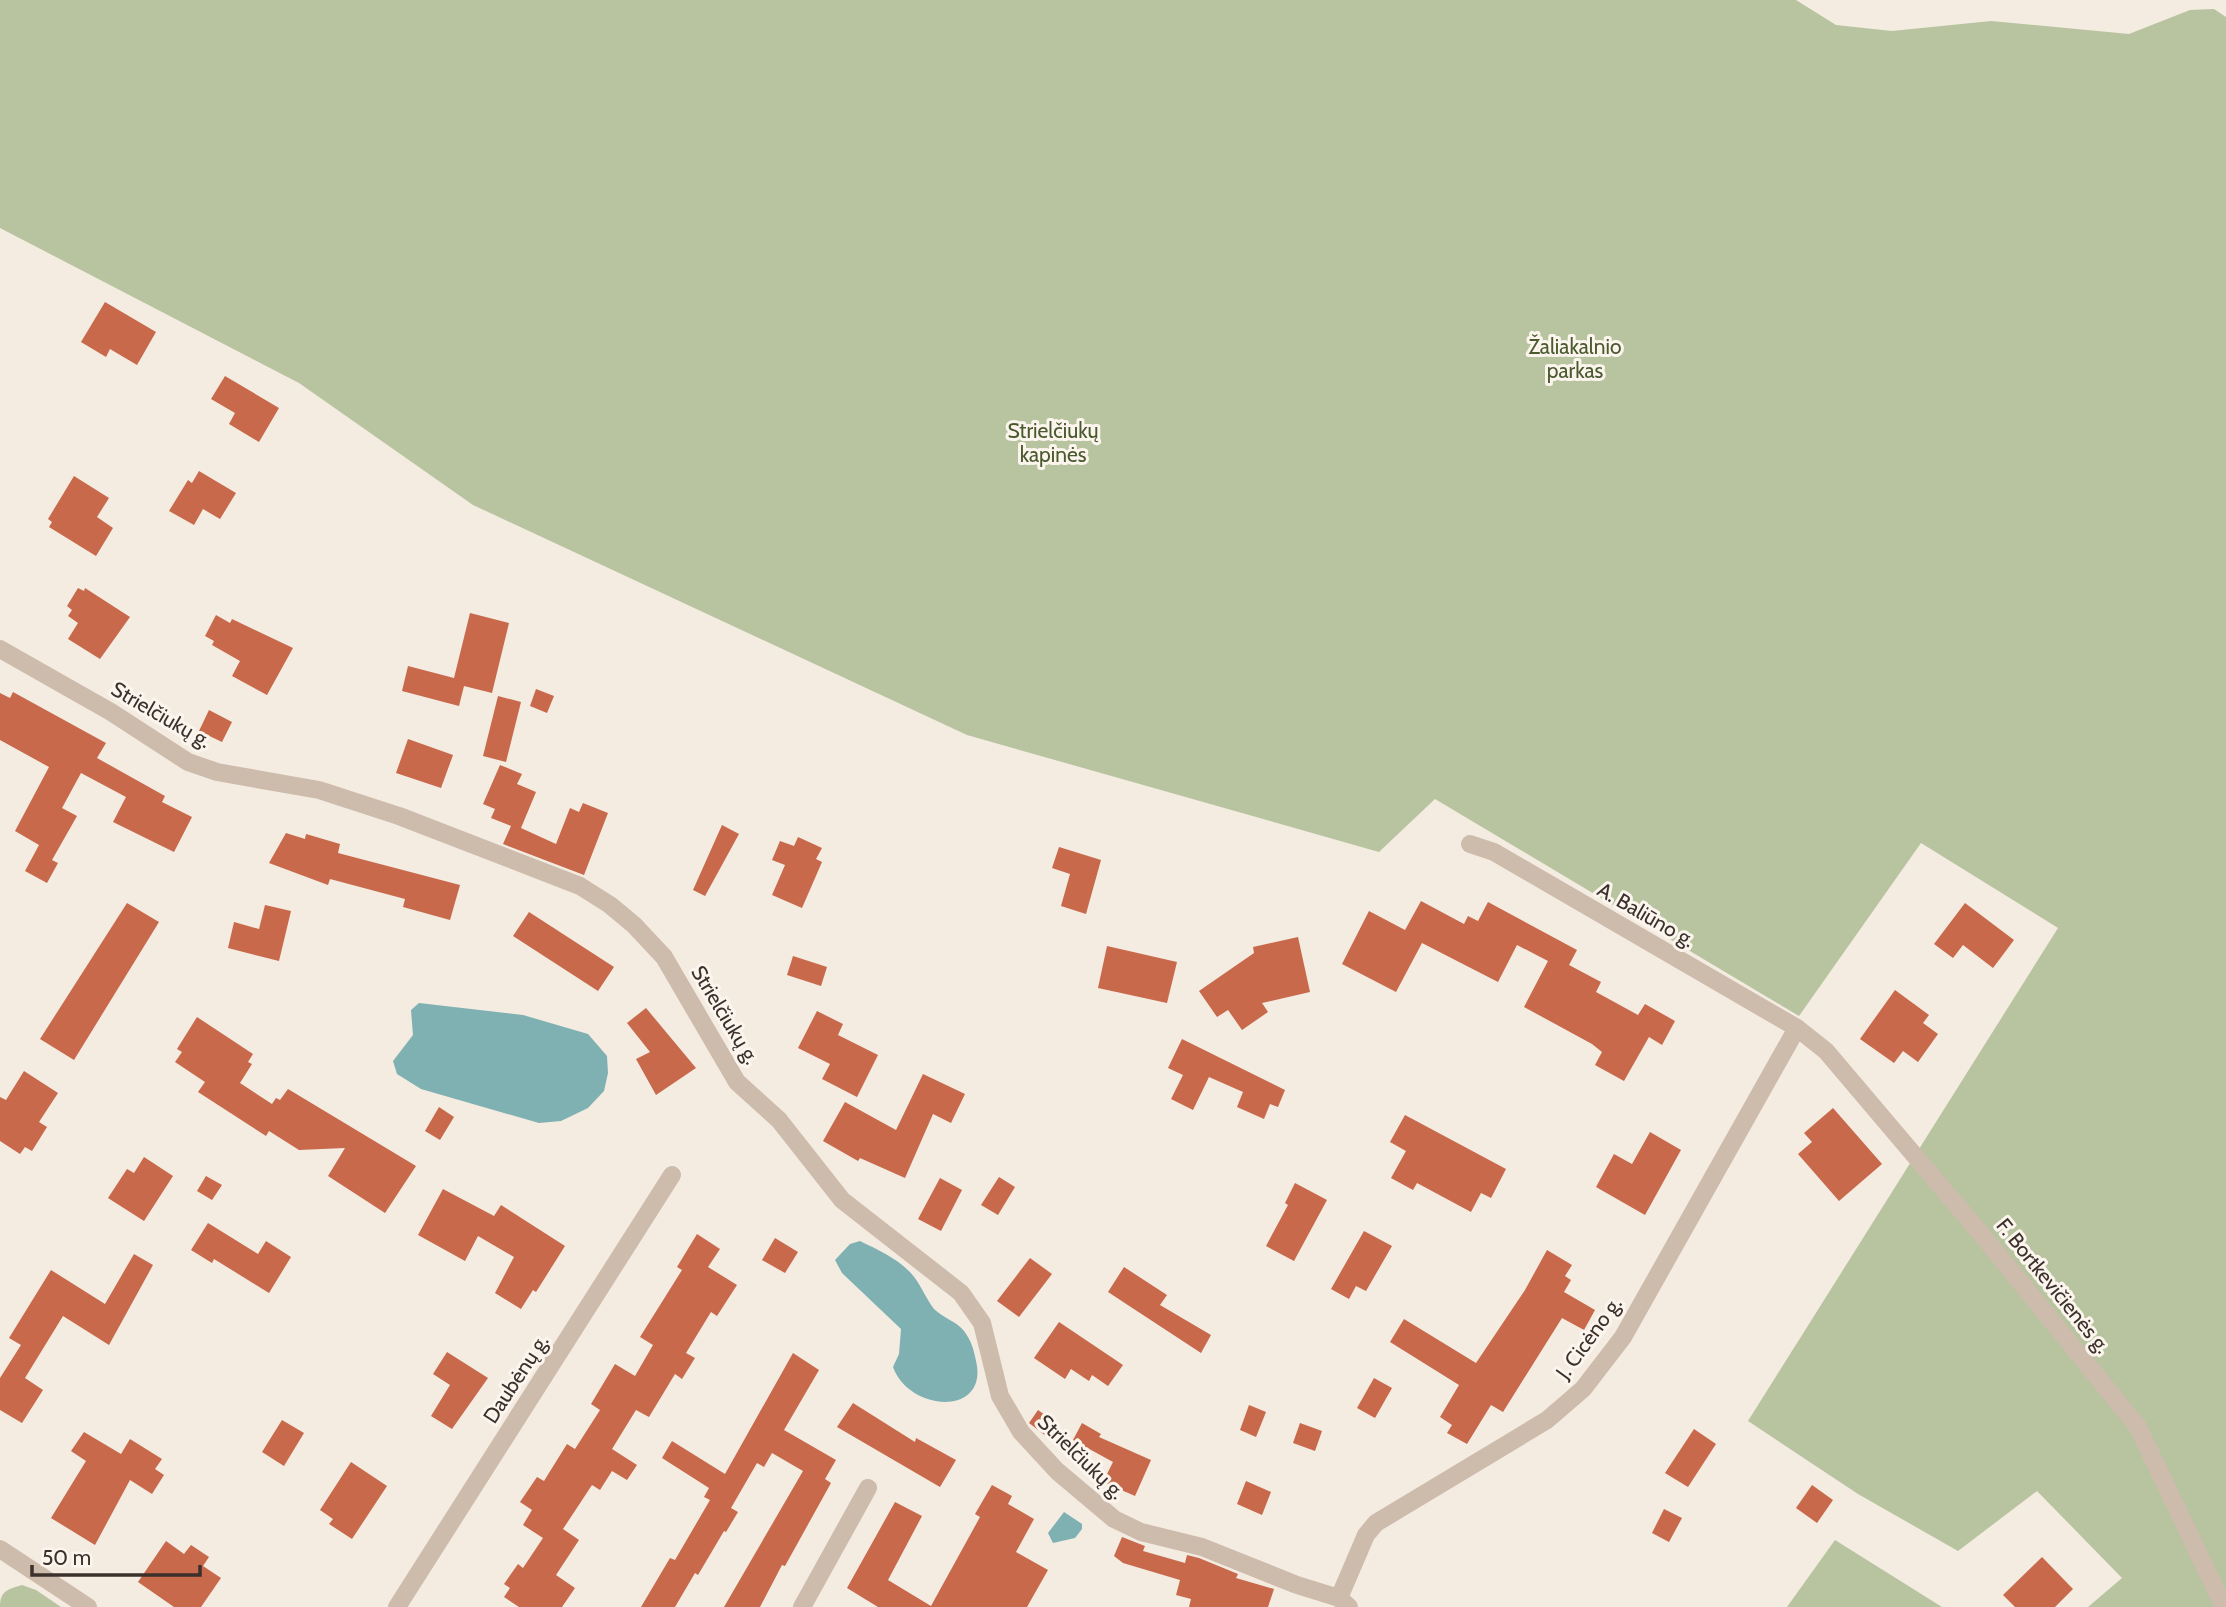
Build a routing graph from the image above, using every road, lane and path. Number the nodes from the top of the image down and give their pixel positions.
1 (0, 649) edge
2 (1470, 844) dead end
3 (1797, 1028) junction
4 (673, 1175) dead end
5 (868, 1488) dead end
6 (2, 1554) edge
7 (1344, 1602) edge
8 (88, 1607) edge
9 (397, 1607) edge
10 (802, 1607) edge
11 (2224, 1607) edge

1 - 7 street, Strielčiukų g.
2 - 3 street, A. Baliūno g.
3 - 7 street, J. Cicėno g.
3 - 11 street, F. Bortkevičienės g.
4 - 9 street, Daubėnų g.
5 - 10 street
6 - 8 street

